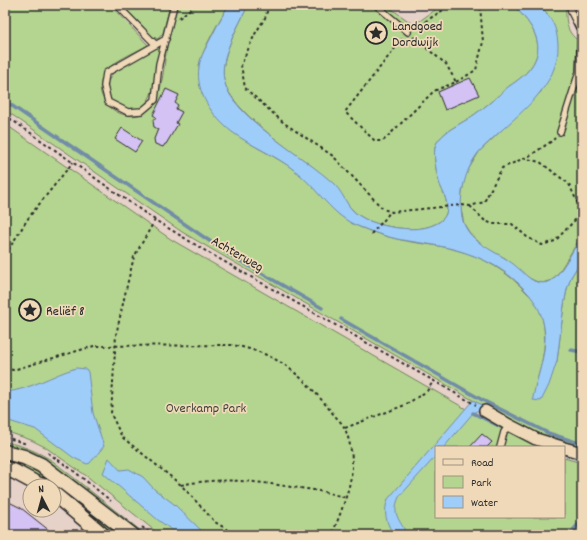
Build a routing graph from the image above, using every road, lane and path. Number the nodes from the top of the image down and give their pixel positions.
1 (117, 5) edge
2 (174, 5) edge
3 (195, 5) edge
4 (269, 5) edge
5 (376, 5) edge
6 (451, 5) edge
7 (480, 5) edge
8 (570, 5) edge
9 (169, 27) junction
10 (408, 32) junction
11 (581, 32) edge
12 (166, 39) junction
13 (156, 45) junction
14 (581, 72) edge
15 (456, 82) junction
16 (5, 115) edge
17 (560, 132) joint
18 (522, 158) junction
19 (73, 162) junction
20 (582, 202) edge
21 (470, 206) junction
22 (580, 206) junction
23 (390, 212) junction
24 (155, 220) junction
25 (371, 234) dead end
26 (5, 255) edge
27 (114, 346) junction
28 (5, 368) edge
29 (434, 380) junction
30 (467, 400) dead end
31 (485, 410) dead end
32 (345, 428) junction
33 (507, 428) junction
34 (500, 446) edge
35 (560, 446) edge
36 (565, 448) edge
37 (5, 452) edge
38 (582, 453) edge
39 (5, 469) edge
40 (26, 478) edge
41 (181, 485) junction
42 (346, 498) junction
43 (62, 501) edge
44 (103, 535) edge
45 (132, 535) edge
46 (236, 535) edge
47 (332, 535) edge

1 - 13 lane
2 - 9 lane
3 - 9 path
4 - 23 path
5 - 10 lane
6 - 10 path
7 - 15 path
8 - 11 lane
9 - 12 lane
10 - 15 path
10 - 15 path
11 - 14 lane
12 - 13 lane
12 - 13 lane
14 - 17 lane
16 - 19 path, Achterweg
17 - 18 path
18 - 21 path
18 - 22 path
19 - 24 path, Achterweg
19 - 26 path
20 - 22 path
21 - 22 path
21 - 23 path
23 - 25 path
24 - 27 path
24 - 29 path, Achterweg
27 - 28 path
27 - 32 path
27 - 41 path
29 - 30 path, Achterweg
29 - 32 path
31 - 33 street
32 - 42 path
33 - 34 lane
33 - 35 street
36 - 38 street
37 - 45 street
39 - 40 street
41 - 42 path
41 - 46 path
42 - 47 path
43 - 44 street

